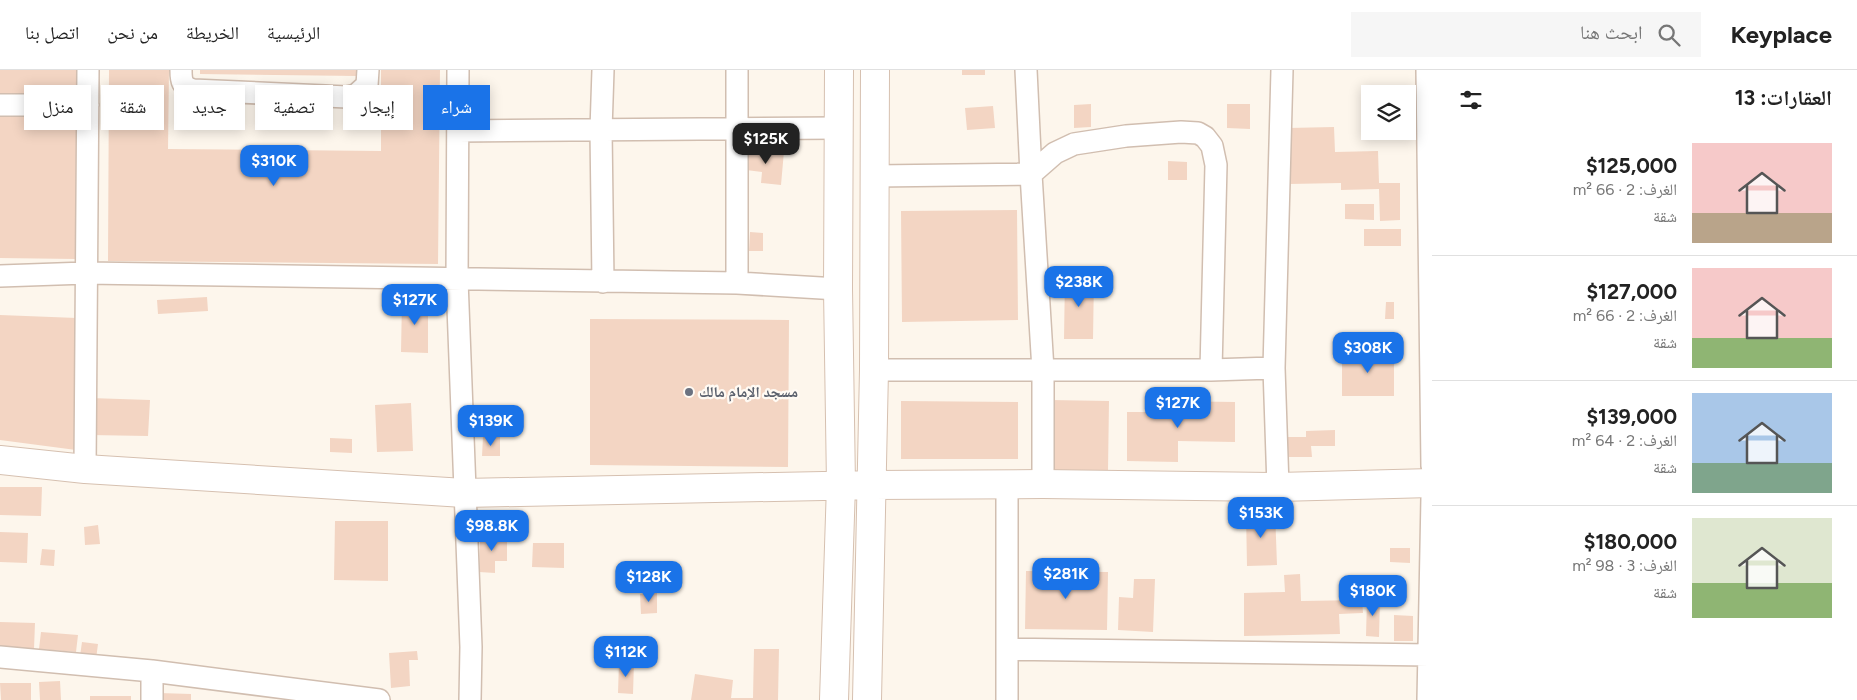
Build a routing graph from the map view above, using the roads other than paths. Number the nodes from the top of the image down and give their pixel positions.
1 (88, 70) edge
2 (180, 70) edge
3 (368, 70) edge
4 (458, 70) edge
5 (603, 70) edge
6 (737, 70) edge
7 (839, 70) edge
8 (875, 70) edge
9 (1026, 70) edge
10 (1282, 70) edge
11 (1427, 70) edge
12 (88, 85) edge
13 (0, 105) edge
14 (24, 105) edge
15 (1430, 115) edge
16 (839, 128) junction
17 (736, 129) junction
18 (88, 130) edge
19 (602, 130) junction
20 (458, 131) junction
21 (1031, 174) junction
22 (875, 176) junction
23 (86, 273) junction
24 (0, 276) edge
25 (458, 280) junction
26 (604, 282) junction
27 (737, 283) junction
28 (838, 289) junction
29 (1274, 368) junction
30 (874, 370) junction
31 (1044, 370) junction
32 (1211, 370) junction
33 (0, 460) edge
34 (1432, 466) edge
35 (85, 468) junction
36 (1432, 483) edge
37 (872, 484) junction
38 (1043, 484) junction
39 (841, 485) junction
40 (1007, 485) junction
41 (1278, 487) junction
42 (464, 493) junction
43 (1432, 496) edge
44 (1007, 649) junction
45 (1429, 655) junction
46 (0, 657) edge
47 (152, 671) junction
48 (152, 700) edge
49 (379, 700) edge
50 (470, 700) edge
51 (834, 700) edge
52 (867, 700) edge
53 (1007, 700) edge
54 (1428, 700) edge

1 - 12 street
2 - 3 street
4 - 20 street
5 - 19 street
6 - 17 street
7 - 16 street
8 - 22 street
9 - 21 street
10 - 29 street
11 - 15 street
13 - 14 street
15 - 34 street
16 - 17 street
16 - 28 street
17 - 19 street
17 - 27 street
18 - 23 street
19 - 20 street
19 - 26 street
20 - 25 street
21 - 22 street
21 - 31 street
21 - 32 street
22 - 30 street
23 - 24 street
23 - 25 street
23 - 35 street
25 - 26 street
25 - 42 street
26 - 27 street
27 - 28 street
28 - 39 street
29 - 32 street
29 - 41 street
30 - 31 street
30 - 37 street
31 - 32 street
31 - 38 street
33 - 35 street
35 - 42 street
36 - 41 street
37 - 39 street
37 - 40 street
37 - 52 street
38 - 40 street
38 - 41 street
39 - 42 street
39 - 51 street
40 - 44 street
42 - 50 street
43 - 45 street
44 - 45 street
44 - 53 street
45 - 54 street
46 - 47 street
47 - 48 street
47 - 49 street

